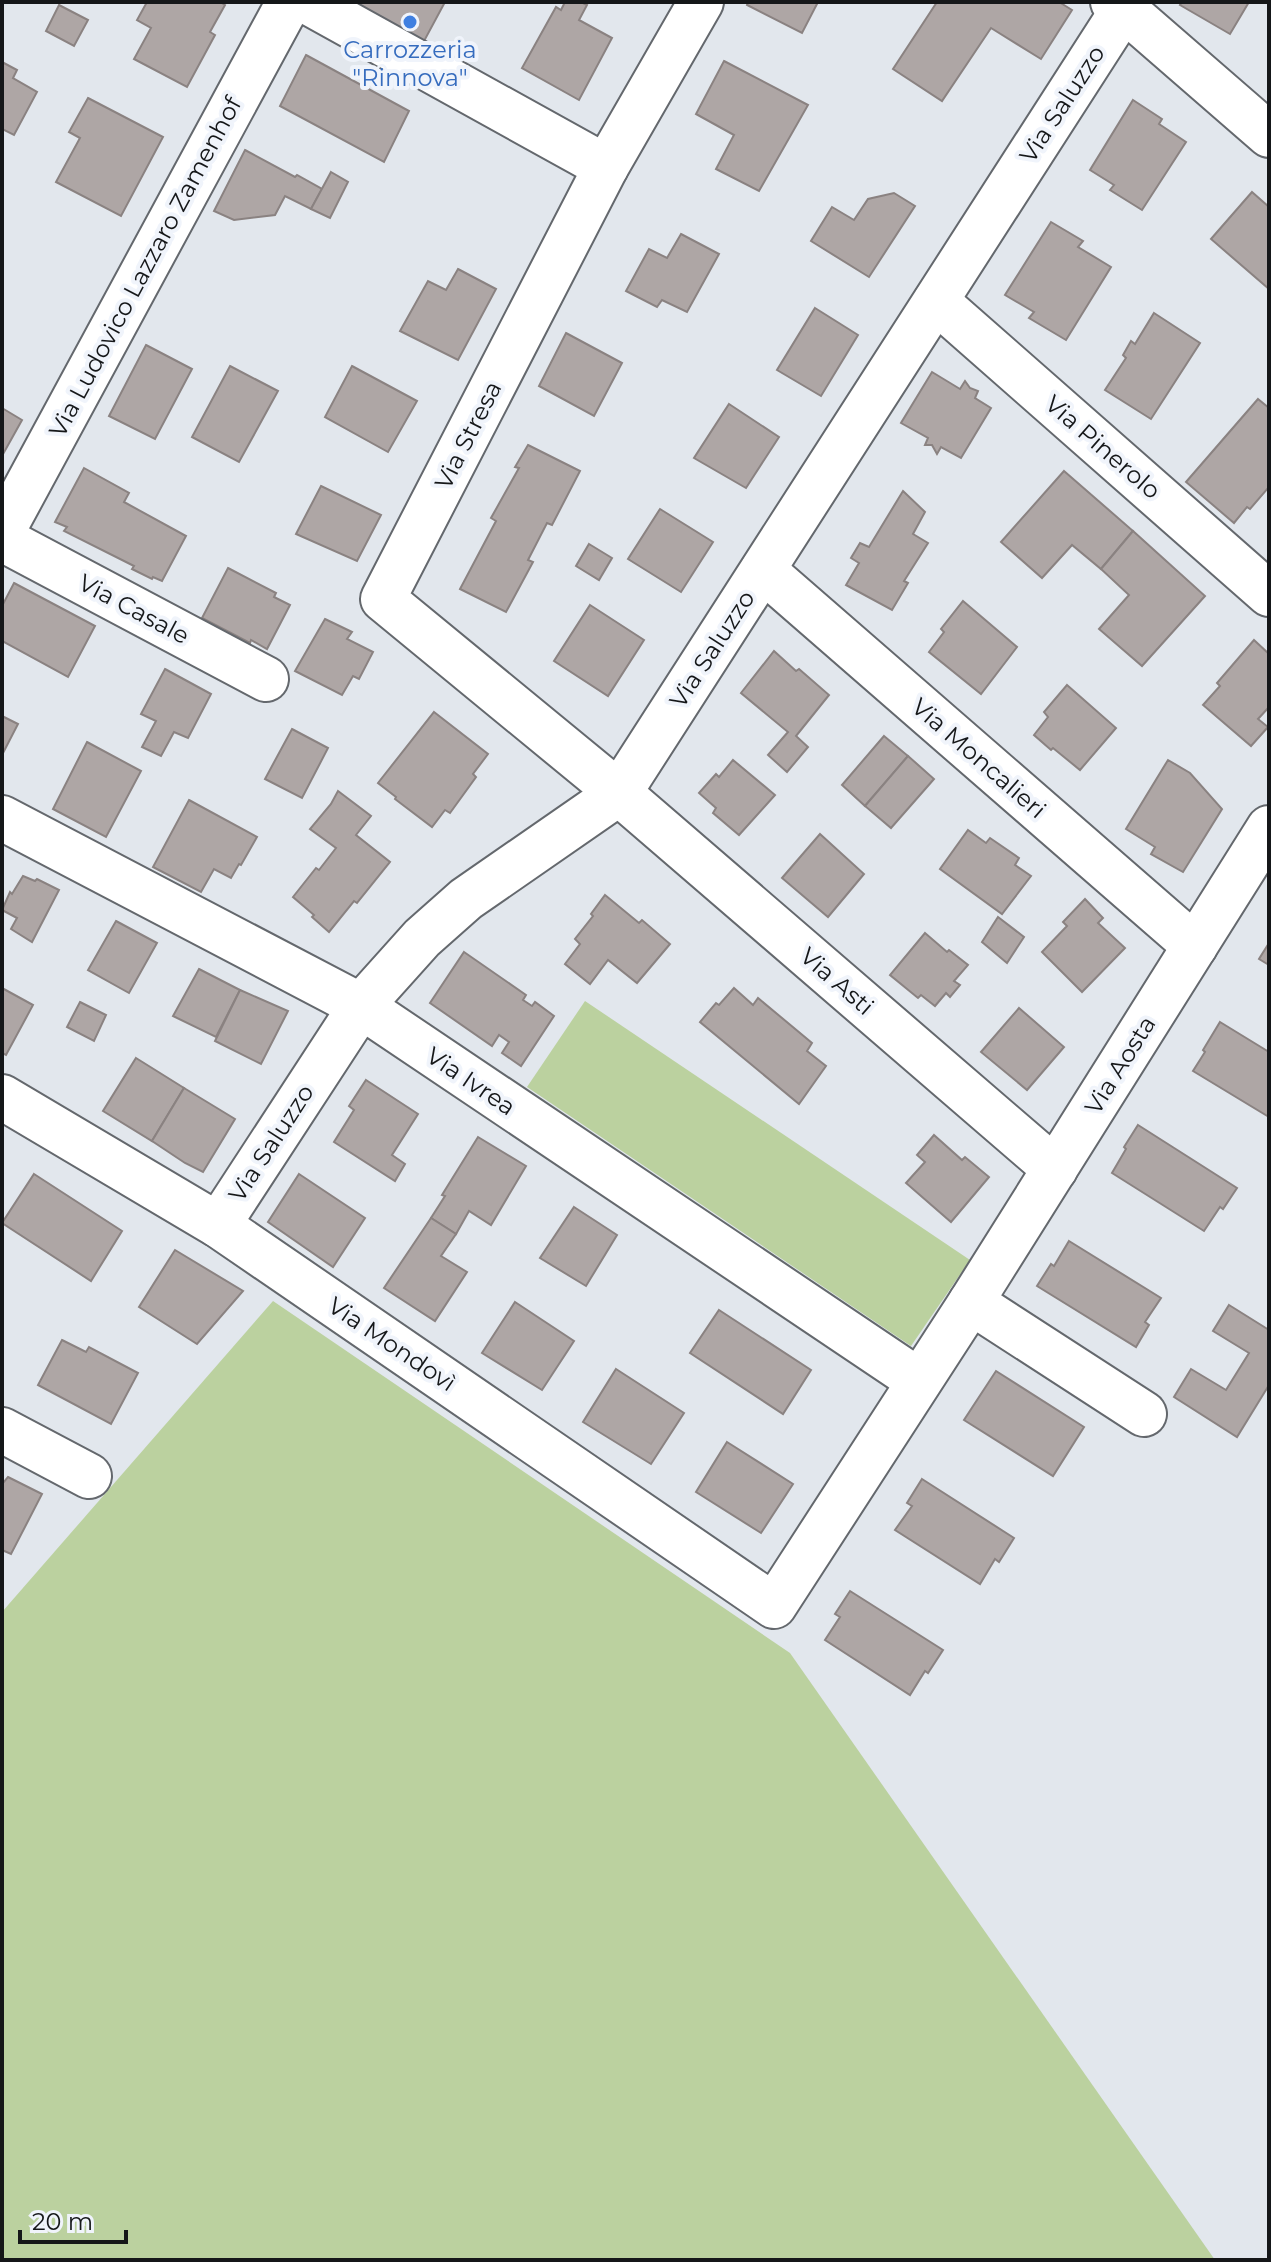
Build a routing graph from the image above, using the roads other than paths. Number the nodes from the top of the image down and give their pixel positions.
1 (289, 2) edge
2 (308, 2) edge
3 (701, 2) edge
4 (1122, 4) edge
5 (1269, 135) edge
6 (606, 167) junction
7 (936, 301) junction
8 (2, 532) edge
9 (2, 539) edge
10 (763, 570) junction
11 (1269, 594) edge
12 (266, 679) dead end
13 (619, 793) junction
14 (2, 818) edge
15 (1269, 828) edge
16 (1195, 946) junction
17 (361, 1006) junction
18 (2, 1097) edge
19 (1055, 1169) junction
20 (218, 1225) junction
21 (971, 1302) junction
22 (919, 1381) junction
23 (1144, 1414) dead end
24 (2, 1430) edge
25 (89, 1476) dead end
26 (774, 1606) joint

1 - 8 street, Via Ludovico Lazzaro Zamenhof
2 - 6 street
3 - 6 street, Via Stresa
4 - 5 street
4 - 7 street, Via Saluzzo
6 - 13 street, Via Stresa
7 - 10 street, Via Saluzzo
7 - 11 street, Via Pinerolo
9 - 12 street, Via Casale
10 - 13 street, Via Saluzzo
10 - 16 street, Via Moncalieri
13 - 17 street, Via Saluzzo
13 - 19 street, Via Asti
14 - 17 street, Via Ivrea
15 - 16 street, Via Aosta
16 - 19 street, Via Aosta
17 - 20 street, Via Saluzzo
17 - 22 street, Via Ivrea
18 - 20 street, Via Mondovì
19 - 21 street, Via Aosta
20 - 26 street, Via Mondovì
21 - 22 street, Via Aosta
21 - 23 street
22 - 26 street, Via Aosta
24 - 25 street

